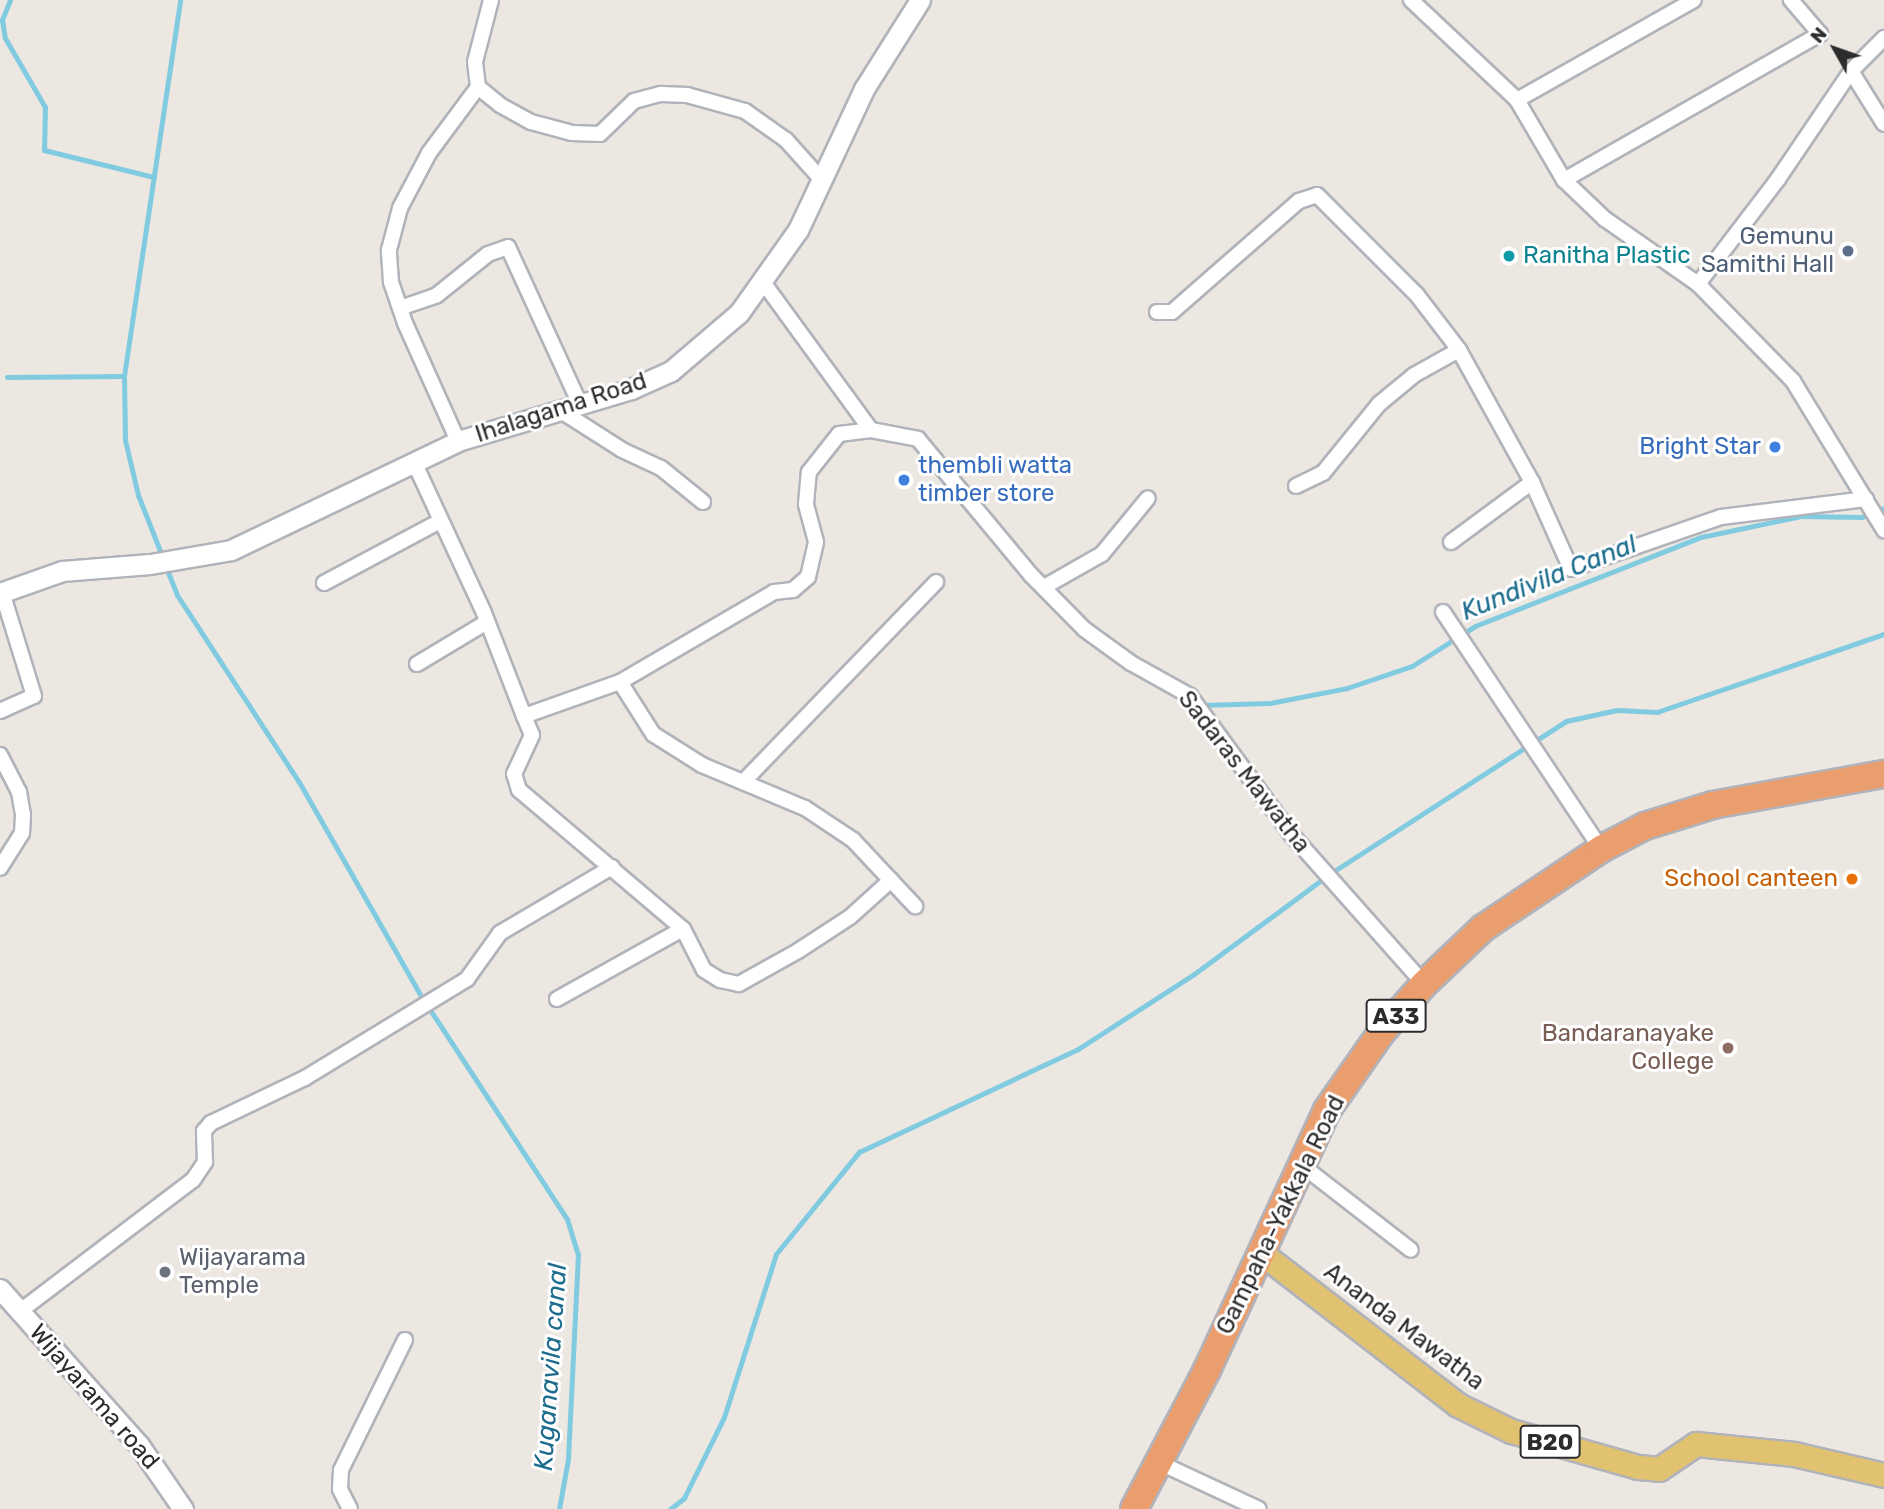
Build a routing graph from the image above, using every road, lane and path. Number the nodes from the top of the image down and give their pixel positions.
1 (491, 0) edge
2 (920, 0) edge
3 (1412, 0) edge
4 (1694, 0) edge
5 (1798, 3) edge
6 (1884, 38) edge
7 (1851, 71) junction
8 (478, 87) junction
9 (1517, 100) junction
10 (1884, 124) edge
11 (821, 179) junction
12 (1564, 180) junction
13 (763, 282) junction
14 (1698, 284) junction
15 (400, 308) junction
16 (1157, 312) dead end
17 (1459, 350) junction
18 (579, 402) junction
19 (558, 409) junction
20 (871, 430) junction
21 (458, 441) junction
22 (414, 462) junction
23 (1532, 482) junction
24 (1296, 486) dead end
25 (1148, 498) dead end
26 (1866, 499) junction
27 (703, 502) dead end
28 (440, 521) junction
29 (1884, 530) edge
30 (1451, 542) dead end
31 (936, 582) dead end
32 (324, 583) dead end
33 (1044, 587) junction
34 (1, 592) edge
35 (1443, 612) dead end
36 (487, 622) junction
37 (417, 664) dead end
38 (620, 682) junction
39 (0, 711) edge
40 (524, 716) junction
41 (0, 755) edge
42 (1884, 774) edge
43 (743, 782) junction
44 (1601, 849) junction
45 (612, 867) junction
46 (0, 868) edge
47 (891, 880) junction
48 (915, 906) dead end
49 (683, 929) junction
50 (1424, 984) junction
51 (557, 999) dead end
52 (1300, 1164) junction
53 (1411, 1250) dead end
54 (1260, 1252) junction
55 (1, 1293) edge
56 (19, 1312) junction
57 (405, 1340) dead end
58 (1158, 1462) junction
59 (1884, 1475) edge
60 (183, 1509) edge
61 (350, 1509) edge
62 (1134, 1509) edge
63 (1259, 1509) edge

1 - 8 street
2 - 11 street, Ihalagama Road
3 - 9 street
4 - 9 street
5 - 12 street
6 - 7 street
7 - 10 street
7 - 14 street
8 - 11 street
8 - 15 street
9 - 12 street
11 - 13 street, Ihalagama Road
12 - 14 street
13 - 18 street, Ihalagama Road
13 - 20 street
14 - 26 street
15 - 18 street
15 - 21 street
16 - 17 street
17 - 23 street
17 - 24 street
18 - 19 street, Ihalagama Road
19 - 21 street, Ihalagama Road
19 - 27 street
20 - 33 street, Sadaras Mawatha
20 - 38 street
21 - 22 street, Ihalagama Road
22 - 28 street
22 - 34 street, Ihalagama Road
23 - 26 street
23 - 30 street
25 - 33 street
26 - 29 street
28 - 32 street
28 - 36 street
31 - 43 street
33 - 50 street, Sadaras Mawatha
34 - 39 street
35 - 44 street
36 - 37 street
36 - 40 street
38 - 40 street
38 - 43 street
40 - 45 street
41 - 46 street
42 - 44 highway, Gampaha-Yakkala Road / A33
43 - 47 street
44 - 50 highway, Gampaha-Yakkala Road / A33
45 - 49 street
45 - 56 street
47 - 48 street
47 - 49 street
49 - 51 street
50 - 52 highway, Gampaha-Yakkala Road / A33
52 - 53 street
52 - 54 highway, Gampaha-Yakkala Road / A33
54 - 58 highway, Gampaha-Yakkala Road / A33
54 - 59 main road, Ananda Mawatha / B20
55 - 56 street, Wijayarama road
56 - 60 street, Wijayarama road
57 - 61 street
58 - 62 highway, Gampaha-Yakkala Road / A33
58 - 63 street

